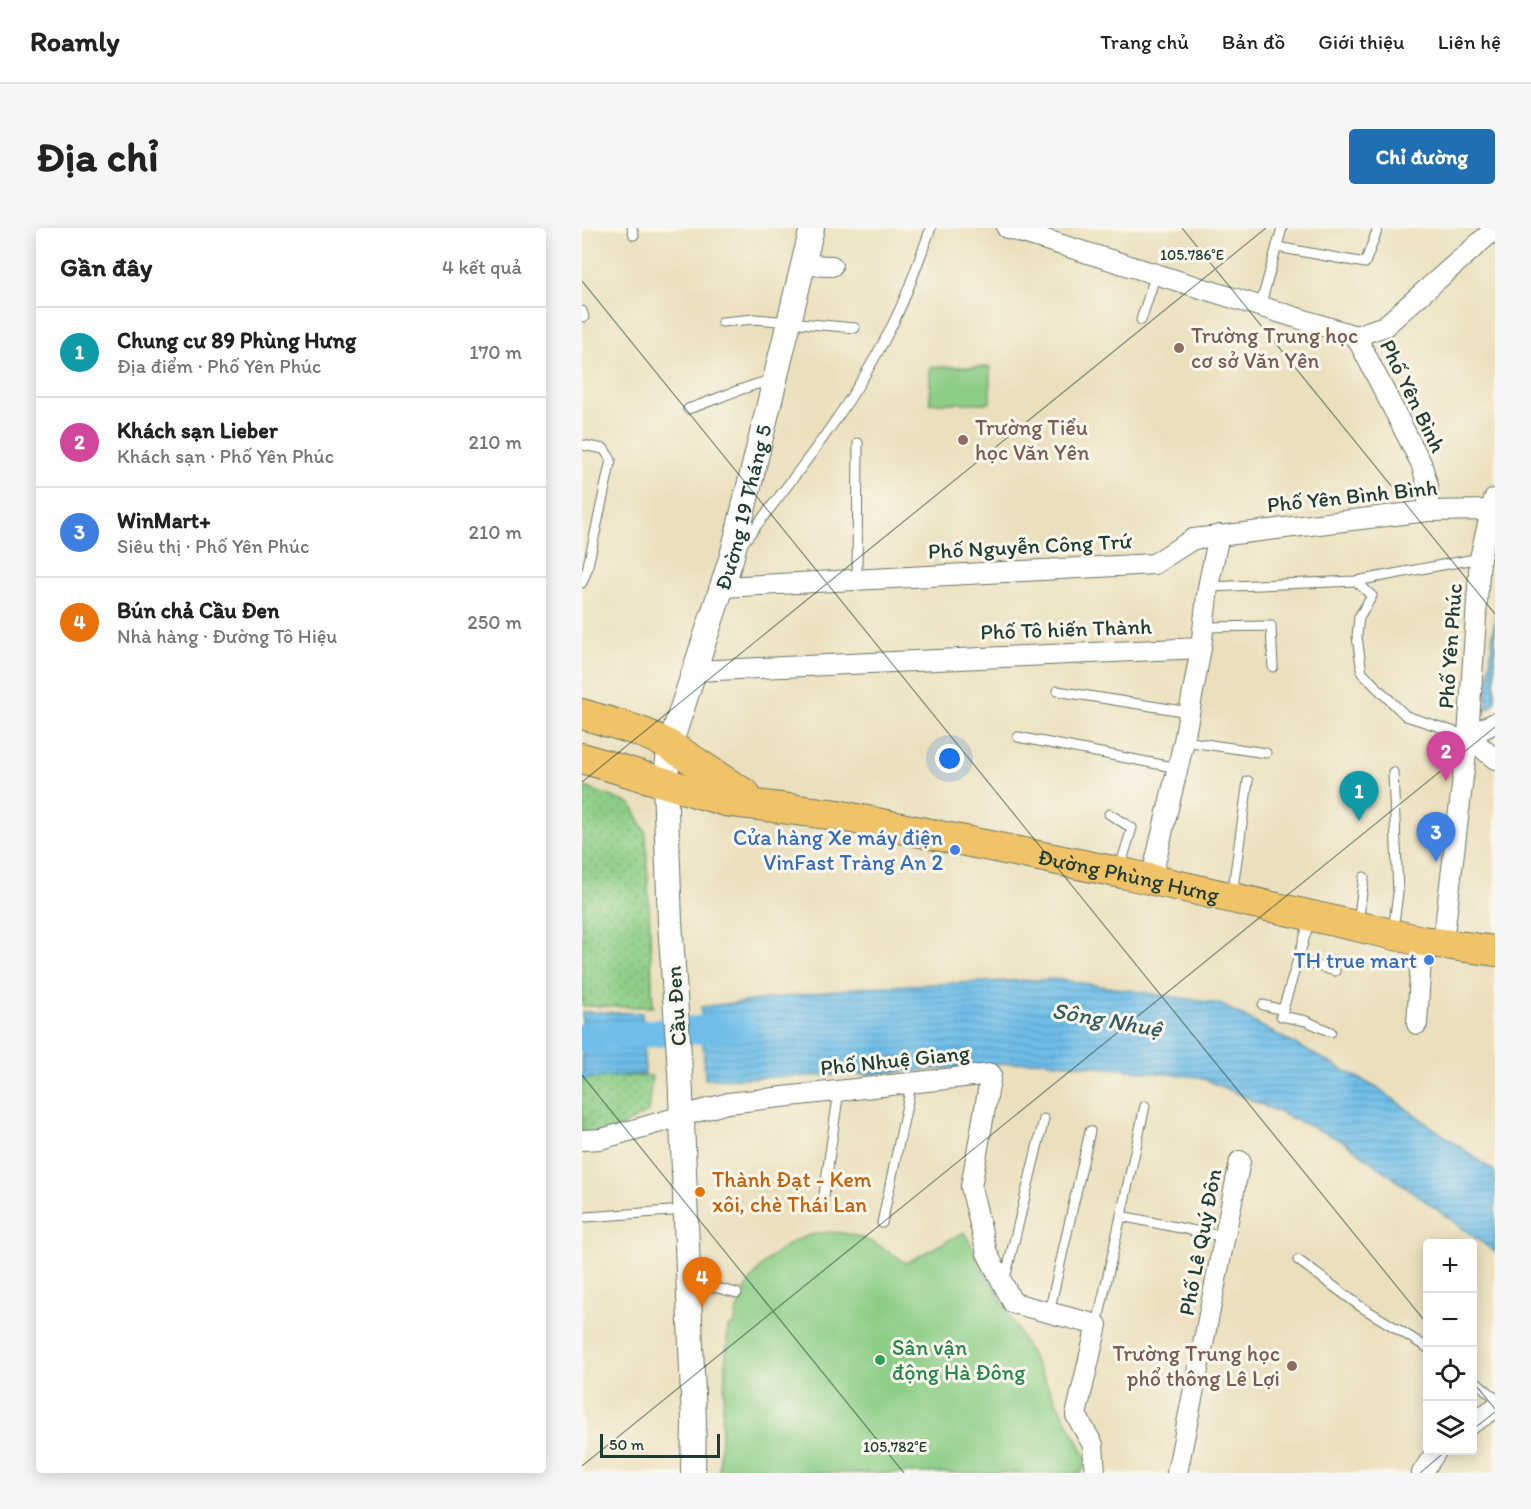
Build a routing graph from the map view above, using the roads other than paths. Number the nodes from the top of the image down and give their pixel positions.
1 (812, 228) edge
2 (931, 228) edge
3 (1007, 228) edge
4 (1282, 228) edge
5 (1378, 228) edge
6 (1495, 229) edge
7 (1064, 236) edge
8 (1277, 248) junction
9 (803, 265) junction
10 (832, 266) dead end
11 (1156, 274) junction
12 (1260, 307) junction
13 (1141, 320) dead end
14 (722, 322) dead end
15 (789, 322) junction
16 (855, 328) dead end
17 (1356, 336) junction
18 (775, 379) junction
19 (688, 409) dead end
20 (858, 443) dead end
21 (582, 445) edge
22 (1493, 506) edge
23 (1428, 511) junction
24 (1220, 535) junction
25 (732, 556) junction
26 (1480, 558) junction
27 (857, 580) junction
28 (1356, 581) junction
29 (582, 584) edge
30 (723, 587) junction
31 (1208, 587) junction
32 (1204, 627) junction
33 (1201, 648) junction
34 (1273, 667) dead end
35 (695, 671) junction
36 (1058, 692) dead end
37 (1189, 712) junction
38 (582, 714) edge
39 (1495, 723) edge
40 (1468, 736) junction
41 (1018, 737) dead end
42 (1184, 741) junction
43 (670, 745) junction
44 (1266, 753) dead end
45 (582, 758) edge
46 (1495, 759) edge
47 (1178, 768) junction
48 (1394, 772) dead end
49 (1248, 781) dead end
50 (665, 783) junction
51 (761, 803) junction
52 (1109, 814) dead end
53 (1118, 872) junction
54 (1364, 877) dead end
55 (1151, 880) junction
56 (1232, 898) junction
57 (1311, 916) junction
58 (1358, 926) junction
59 (1393, 933) junction
60 (1432, 942) junction
61 (1495, 951) edge
62 (1299, 961) junction
63 (1335, 971) dead end
64 (1263, 1005) dead end
65 (1283, 1010) junction
66 (1417, 1024) dead end
67 (1331, 1032) dead end
68 (912, 1081) junction
69 (839, 1090) junction
70 (1145, 1106) dead end
71 (680, 1118) junction
72 (1044, 1119) dead end
73 (1090, 1131) dead end
74 (582, 1140) edge
75 (1240, 1161) dead end
76 (823, 1202) dead end
77 (685, 1210) junction
78 (1121, 1216) junction
79 (586, 1217) dead end
80 (882, 1223) dead end
81 (1225, 1237) junction
82 (1298, 1260) dead end
83 (687, 1281) junction
84 (1004, 1285) junction
85 (737, 1293) dead end
86 (1049, 1312) junction
87 (1097, 1325) junction
88 (1426, 1347) edge
89 (1477, 1382) edge
90 (1495, 1398) edge
91 (1495, 1408) edge
92 (1477, 1421) edge
93 (1434, 1455) edge
94 (693, 1473) edge
95 (1095, 1473) edge
96 (1177, 1473) edge
97 (1422, 1473) edge

1 - 9 street, Đường 19 Tháng 5
2 - 25 lane
3 - 7 street
4 - 8 lane
5 - 8 lane
6 - 17 street, Phố Yên Bình
7 - 11 street
8 - 12 lane
9 - 10 street
9 - 15 street, Đường 19 Tháng 5
11 - 12 street
11 - 13 lane
12 - 17 street
14 - 15 lane
15 - 16 lane
15 - 18 street, Đường 19 Tháng 5
17 - 23 street, Phố Yên Bình
18 - 19 lane
18 - 25 street, Đường 19 Tháng 5
20 - 27 lane
21 - 29 lane
22 - 23 street, Phố Yên Bình Bình
22 - 26 street, Phố Yên Phúc
23 - 24 street, Phố Yên Bình Bình
24 - 27 street, Phố Nguyễn Công Trứ
24 - 31 street
25 - 30 street, Đường 19 Tháng 5
26 - 28 lane
26 - 40 street, Phố Yên Phúc
27 - 30 street, Phố Nguyễn Công Trứ
28 - 31 lane
28 - 40 lane
30 - 35 street, Đường 19 Tháng 5
31 - 32 street
32 - 33 street
32 - 34 lane
33 - 35 street, Phố Tô hiến Thành
33 - 37 street
35 - 43 street, Đường 19 Tháng 5
36 - 37 lane
37 - 42 street
38 - 43 main road, Đường Phùng Hưng
39 - 40 street
40 - 46 street
40 - 60 street, Phố Yên Phúc
41 - 47 lane
42 - 44 lane
42 - 47 street
43 - 50 street, Đường 19 Tháng 5
43 - 51 main road, Đường Phùng Hưng
45 - 50 main road, Đường Phùng Hưng
47 - 55 street
48 - 59 lane
49 - 56 lane
50 - 51 main road, Đường Phùng Hưng
50 - 71 street, Cầu Đen
51 - 53 main road, Đường Phùng Hưng
52 - 53 lane
53 - 55 main road, Đường Phùng Hưng
54 - 58 lane
55 - 56 main road, Đường Phùng Hưng
56 - 57 main road, Đường Phùng Hưng
57 - 58 main road, Đường Phùng Hưng
57 - 62 lane
58 - 59 main road, Đường Phùng Hưng
59 - 60 main road, Đường Phùng Hưng
60 - 61 main road, Đường Phùng Hưng
60 - 66 street, Phố Yên Phúc
62 - 63 lane
62 - 65 lane
64 - 65 lane
65 - 67 lane
68 - 69 street, Phố Nhuệ Giang
68 - 80 lane
68 - 84 street, Phố Nhuệ Giang
69 - 71 street, Phố Nhuệ Giang
69 - 76 lane
70 - 78 lane
71 - 74 street, Phố Nhuệ Giang
71 - 77 street, Cầu Đen
72 - 84 lane
73 - 86 lane
75 - 81 street, Phố Lê Quý Đôn
77 - 79 lane
77 - 83 street, Cầu Đen
78 - 81 lane
78 - 87 lane
81 - 96 street, Phố Lê Quý Đôn
82 - 88 lane
83 - 85 lane
83 - 94 street, Cầu Đen
84 - 86 street, Phố Nhuệ Giang
86 - 87 street, Phố Nhuệ Giang
87 - 95 street
89 - 90 lane
91 - 92 street
93 - 97 street

